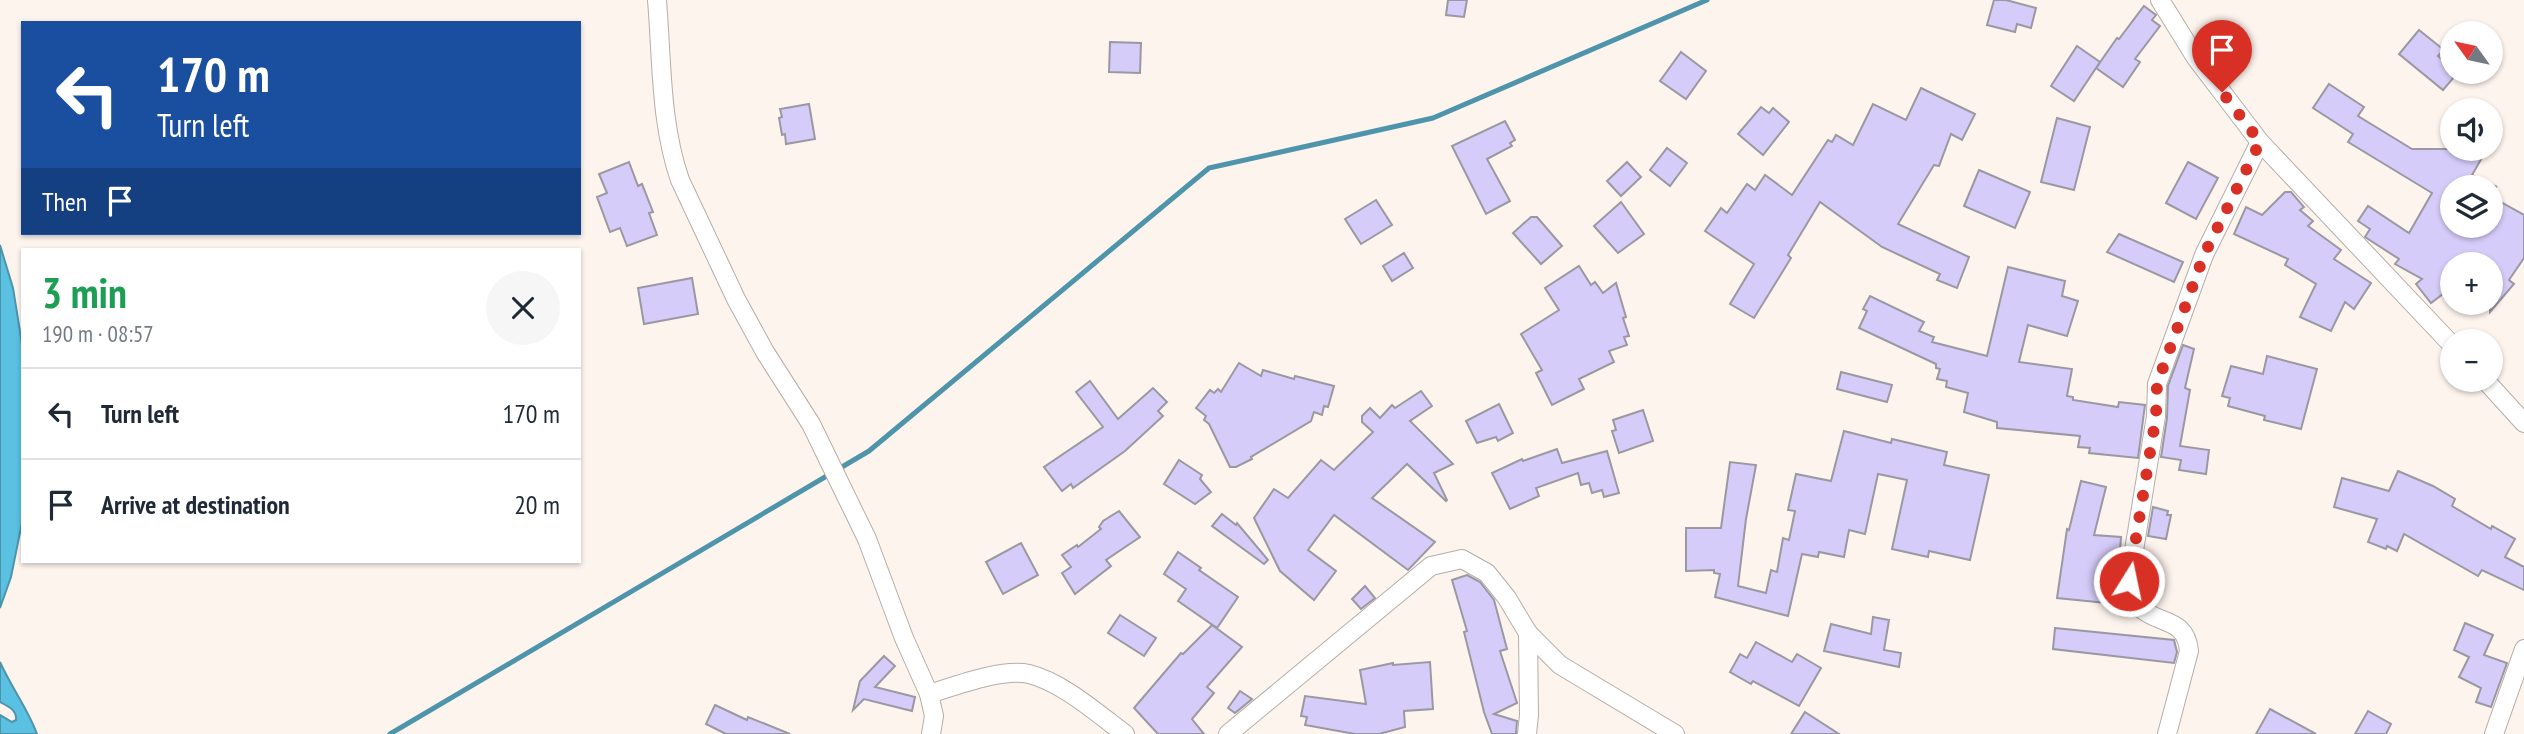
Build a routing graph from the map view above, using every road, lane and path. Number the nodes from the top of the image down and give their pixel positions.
1 (657, 0) edge
2 (2160, 0) edge
3 (2260, 142) junction
4 (2440, 332) edge
5 (2496, 392) edge
6 (2524, 423) edge
7 (1528, 634) junction
8 (2524, 649) edge
9 (929, 694) junction
10 (931, 734) edge
11 (1125, 734) edge
12 (1228, 734) edge
13 (1527, 734) edge
14 (1675, 734) edge
15 (2167, 734) edge
16 (2494, 734) edge

1 - 9 street
2 - 3 street
3 - 4 street
3 - 15 street
5 - 6 street
7 - 12 street
7 - 13 street
7 - 14 street
8 - 16 street
9 - 10 street
9 - 11 street

